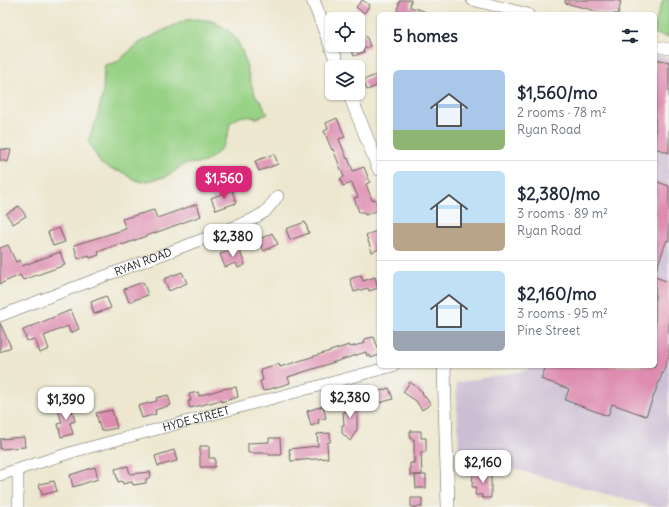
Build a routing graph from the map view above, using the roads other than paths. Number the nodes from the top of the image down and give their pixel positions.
1 (313, 0) edge
2 (472, 0) edge
3 (520, 12) edge
4 (657, 46) edge
5 (669, 49) edge
6 (336, 60) edge
7 (352, 100) edge
8 (377, 164) edge
9 (278, 196) dead end
10 (0, 316) edge
11 (386, 368) edge
12 (444, 368) edge
13 (18, 469) junction
14 (0, 474) edge
15 (18, 507) edge
16 (448, 507) edge

1 - 6 street
2 - 3 street
4 - 5 street
7 - 8 street
9 - 10 street, RYAN ROAD
11 - 13 street, HYDE STREET
12 - 16 street
13 - 14 street, HYDE STREET
13 - 15 street

